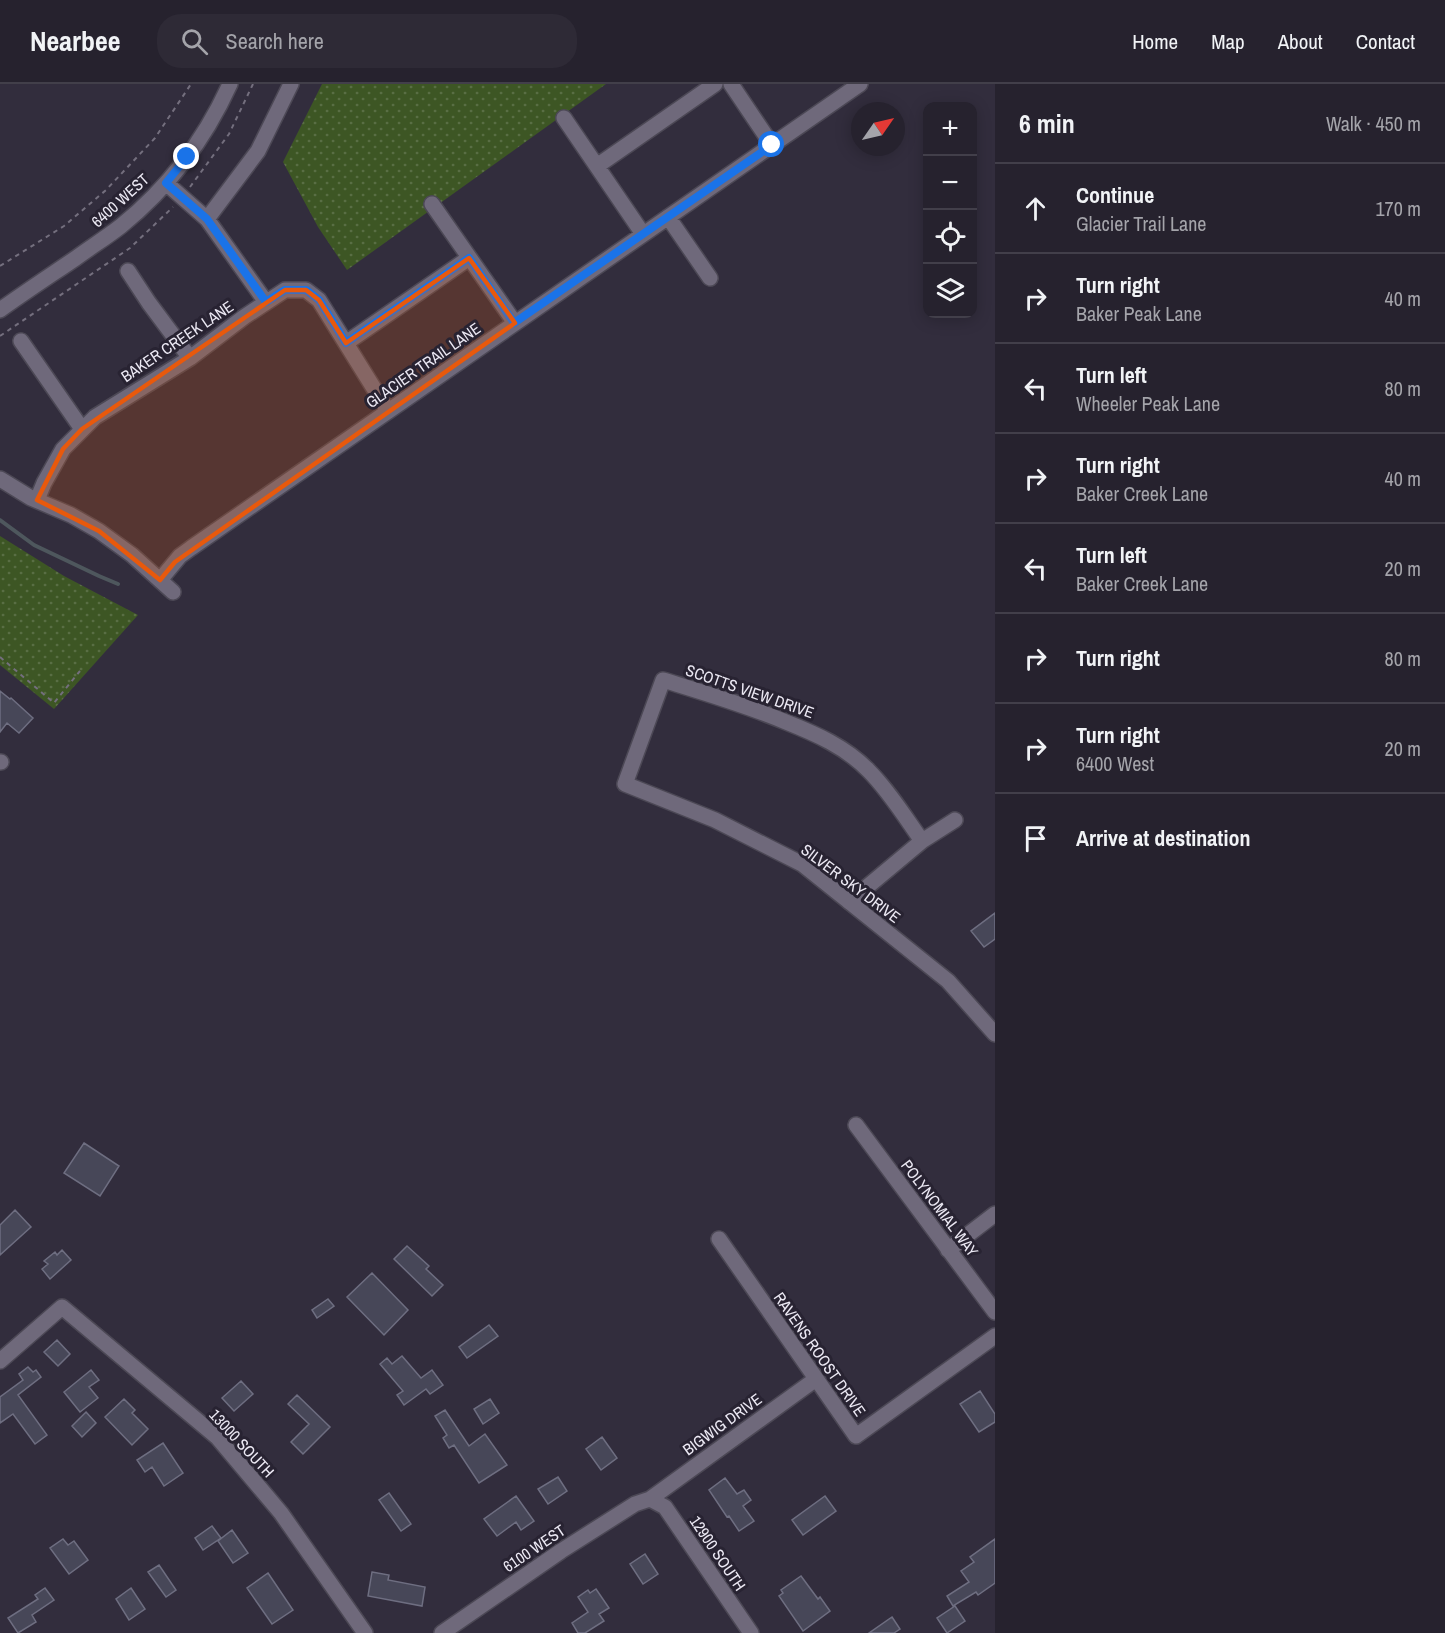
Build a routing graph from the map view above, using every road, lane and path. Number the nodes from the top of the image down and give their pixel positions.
1 (191, 84) edge
2 (230, 84) edge
3 (291, 84) edge
4 (715, 84) edge
5 (730, 84) edge
6 (861, 84) edge
7 (564, 118) dead end
8 (772, 145) junction
9 (597, 166) junction
10 (166, 183) junction
11 (432, 204) dead end
12 (668, 217) junction
13 (207, 219) junction
14 (643, 234) junction
15 (469, 258) junction
16 (0, 266) edge
17 (128, 271) dead end
18 (710, 278) dead end
19 (266, 302) junction
20 (0, 309) edge
21 (514, 323) junction
22 (21, 341) dead end
23 (346, 343) junction
24 (190, 358) junction
25 (388, 411) junction
26 (82, 429) junction
27 (0, 479) edge
28 (37, 500) junction
29 (160, 580) junction
30 (173, 592) dead end
31 (0, 657) edge
32 (80, 671) dead end
33 (626, 784) joint
34 (955, 820) dead end
35 (922, 841) junction
36 (849, 902) junction
37 (995, 1034) edge
38 (856, 1125) dead end
39 (995, 1214) edge
40 (719, 1239) dead end
41 (948, 1250) junction
42 (995, 1312) edge
43 (995, 1336) edge
44 (0, 1361) edge
45 (816, 1379) junction
46 (650, 1499) junction
47 (365, 1633) edge
48 (442, 1633) edge
49 (751, 1633) edge

1 - 16 path
2 - 10 street, 6400 WEST
3 - 13 street
4 - 9 street
5 - 8 street
6 - 8 street, GLACIER TRAIL LANE
7 - 9 street
8 - 12 street, GLACIER TRAIL LANE
9 - 14 street
10 - 13 street
10 - 20 street, 6400 WEST
11 - 15 street
12 - 14 street, GLACIER TRAIL LANE
12 - 18 street
13 - 19 street
14 - 21 street, GLACIER TRAIL LANE
15 - 21 street
15 - 23 street
17 - 24 street
19 - 23 street, BAKER CREEK LANE
19 - 24 street, BAKER CREEK LANE
21 - 25 street, GLACIER TRAIL LANE
22 - 26 street
23 - 25 street, BAKER CREEK LANE
24 - 26 street, BAKER CREEK LANE
25 - 29 street, GLACIER TRAIL LANE
26 - 28 street, BAKER CREEK LANE
27 - 28 street
28 - 29 street
29 - 30 street
31 - 32 path
33 - 35 street, SCOTTS VIEW DRIVE
33 - 36 street, SILVER SKY DRIVE
34 - 35 street
35 - 36 street
36 - 37 street, SILVER SKY DRIVE
38 - 41 street, POLYNOMIAL WAY
39 - 41 street
40 - 45 street, RAVENS ROOST DRIVE
41 - 42 street, POLYNOMIAL WAY
43 - 45 street, RAVENS ROOST DRIVE
44 - 47 street, 13000 SOUTH
45 - 46 street, BIGWIG DRIVE
46 - 48 street, 6100 WEST
46 - 49 street, 12900 SOUTH

